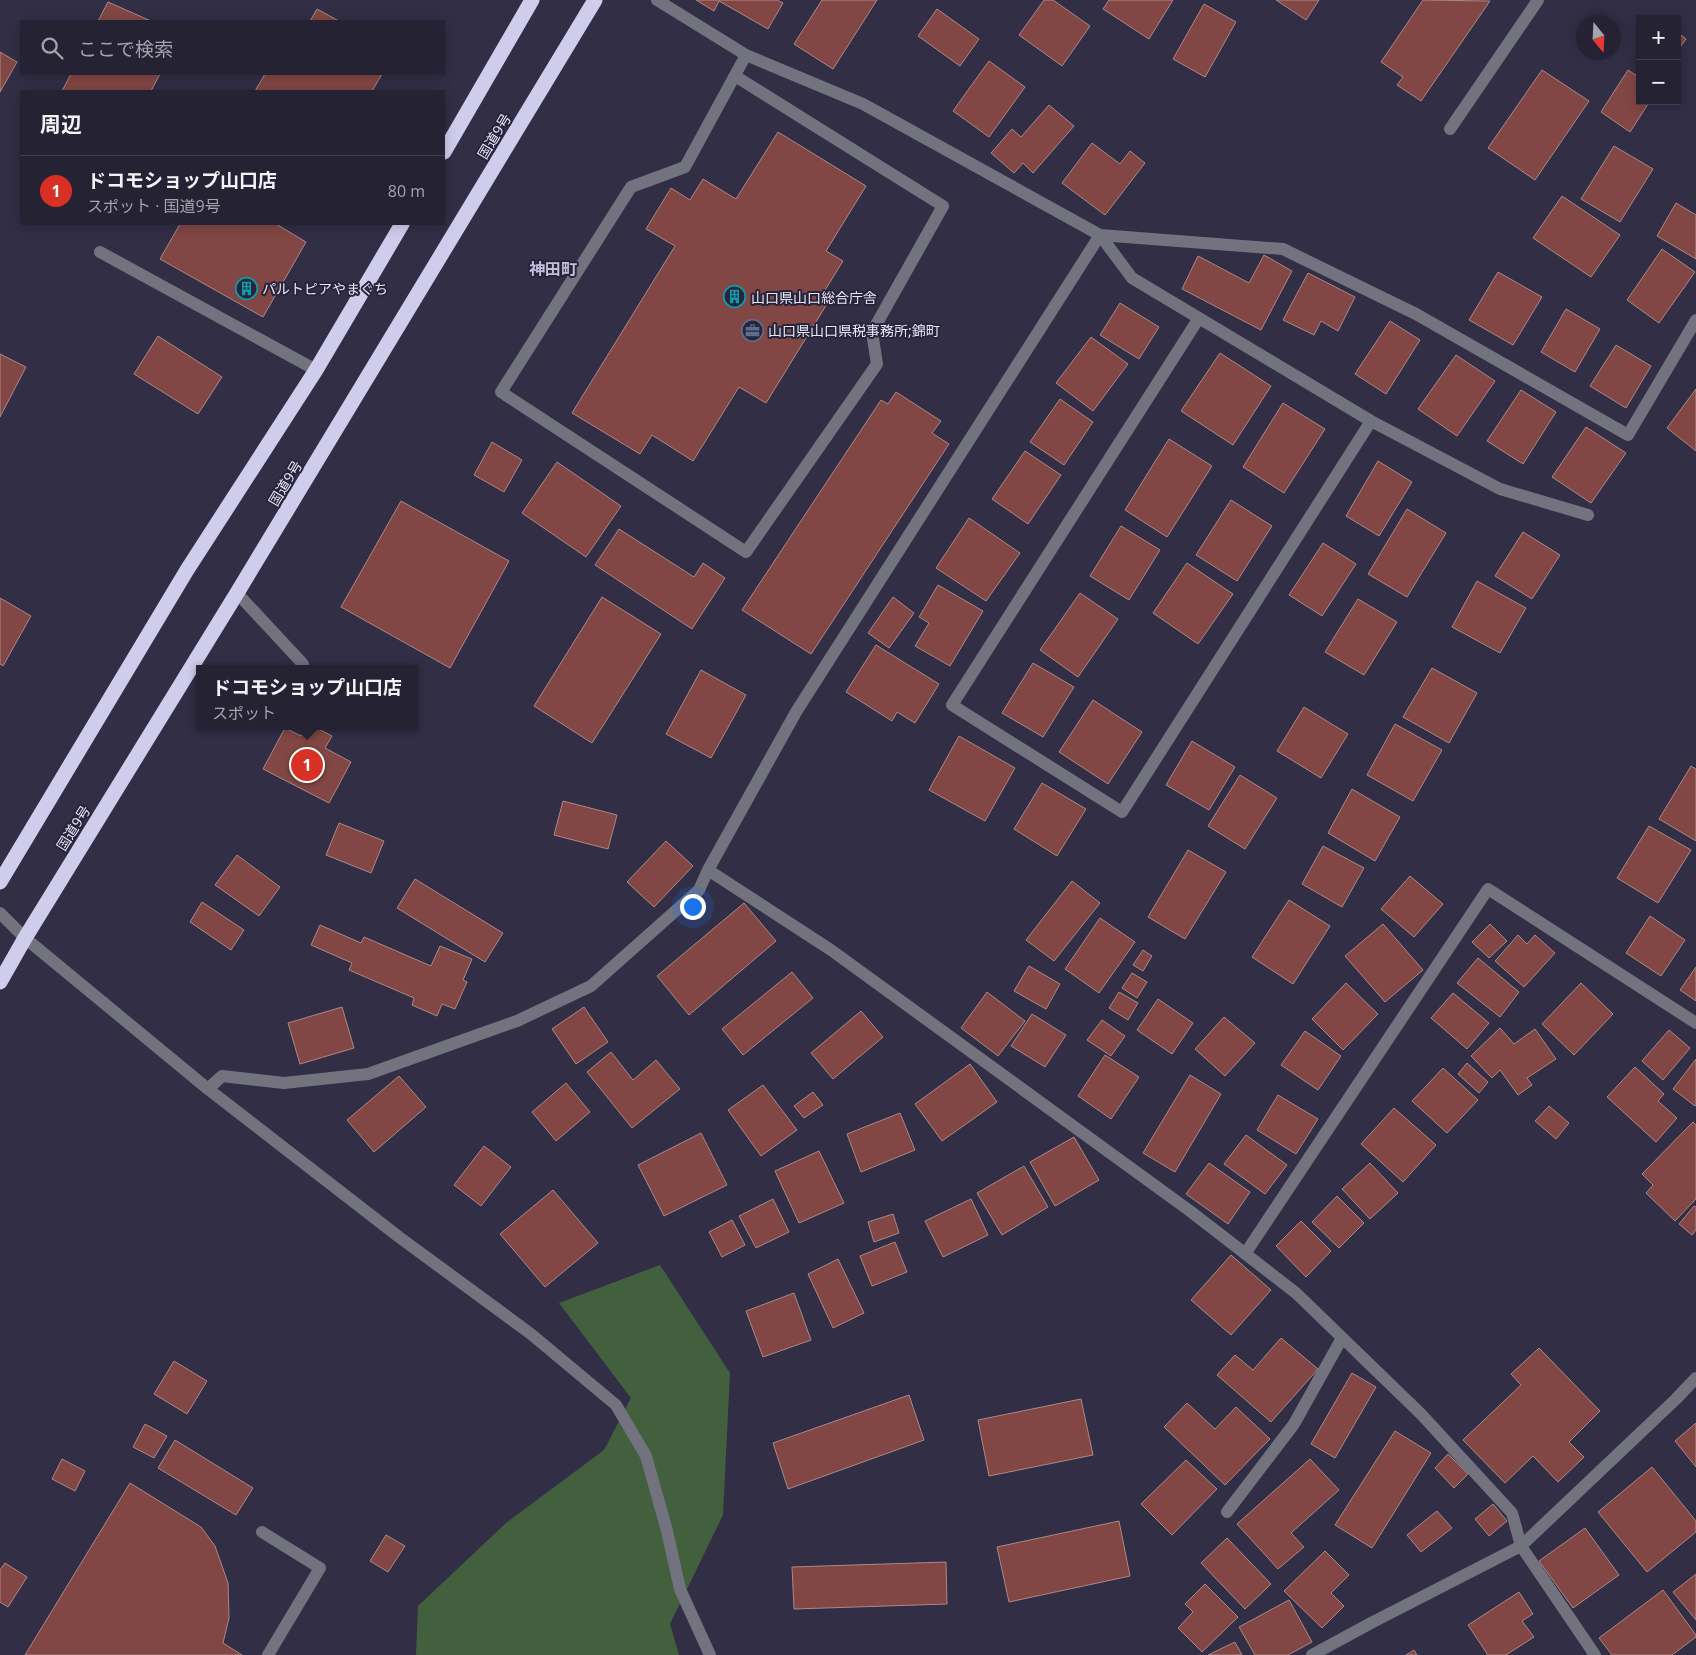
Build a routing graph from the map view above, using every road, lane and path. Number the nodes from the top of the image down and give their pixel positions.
1 (532, 0) edge
2 (595, 0) edge
3 (656, 0) edge
4 (1538, 0) edge
5 (746, 55) junction
6 (735, 76) junction
7 (1450, 129) dead end
8 (445, 150) edge
9 (401, 225) edge
10 (1100, 235) junction
11 (100, 252) dead end
12 (1199, 318) junction
13 (1696, 320) edge
14 (316, 370) junction
15 (1371, 421) junction
16 (1588, 514) dead end
17 (238, 593) junction
18 (303, 664) dead end
19 (708, 870) junction
20 (0, 882) edge
21 (0, 914) edge
22 (24, 938) junction
23 (0, 982) edge
24 (1696, 1023) edge
25 (208, 1089) junction
26 (1245, 1254) junction
27 (1342, 1338) junction
28 (1696, 1378) edge
29 (1227, 1512) dead end
30 (262, 1532) dead end
31 (1521, 1546) junction
32 (268, 1655) edge
33 (710, 1655) edge
34 (1312, 1655) edge
35 (1595, 1655) edge

1 - 8 highway
2 - 17 highway, 国道9号
3 - 5 street
4 - 7 street
5 - 6 street
5 - 10 street
6 - 6 street
9 - 14 highway
10 - 12 street
10 - 13 street
10 - 19 street
11 - 14 street
12 - 15 street
12 - 15 street
14 - 20 highway
15 - 16 street
17 - 18 street
17 - 22 highway, 国道9号
19 - 25 street
19 - 26 street
21 - 22 street
22 - 23 highway, 国道9号
22 - 25 street
24 - 26 street
25 - 33 street
26 - 27 street
27 - 29 street
27 - 31 street
28 - 31 street
30 - 32 street
31 - 34 street
31 - 35 street

